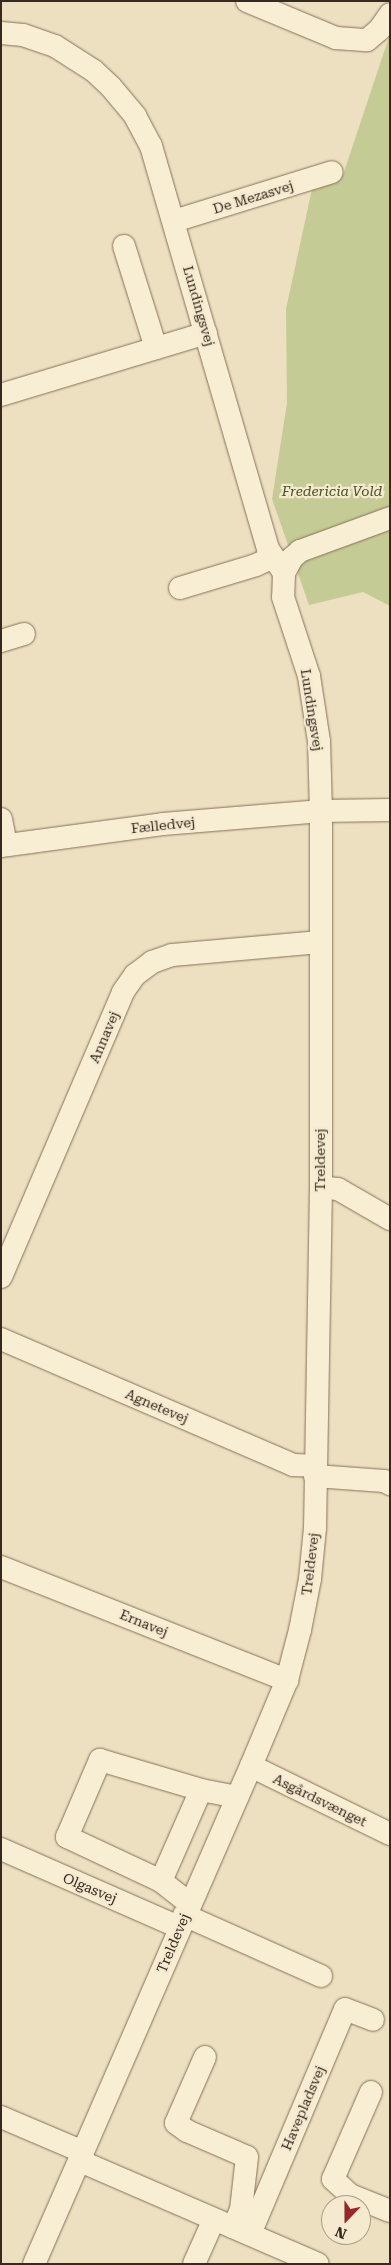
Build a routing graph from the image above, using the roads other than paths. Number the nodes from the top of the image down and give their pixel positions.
1 (247, 1) edge
2 (390, 14) edge
3 (1, 33) edge
4 (332, 172) dead end
5 (174, 221) junction
6 (124, 246) dead end
7 (206, 333) junction
8 (156, 348) junction
9 (1, 395) edge
10 (390, 518) edge
11 (279, 565) junction
12 (180, 588) dead end
13 (24, 634) dead end
14 (1, 640) edge
15 (321, 810) junction
16 (390, 810) edge
17 (1, 819) edge
18 (4, 845) edge
19 (320, 942) junction
20 (321, 1187) junction
21 (390, 1219) edge
22 (1, 1277) edge
23 (1, 1339) edge
24 (315, 1471) junction
25 (390, 1484) edge
26 (1, 1567) edge
27 (287, 1680) junction
28 (251, 1766) junction
29 (201, 1790) junction
30 (237, 1797) junction
31 (390, 1834) edge
32 (1, 1849) edge
33 (161, 1881) junction
34 (184, 1915) junction
35 (321, 1976) dead end
36 (373, 2020) dead end
37 (205, 2057) dead end
38 (370, 2092) dead end
39 (1, 2117) edge
40 (81, 2156) junction
41 (390, 2211) edge
42 (232, 2227) junction
43 (34, 2264) edge
44 (194, 2264) edge
45 (318, 2264) edge

1 - 2 street
3 - 5 street, Lundingsvej
4 - 5 street, De Mezasvej
5 - 7 street, Lundingsvej
6 - 8 street
7 - 8 street
7 - 11 street, Lundingsvej
8 - 9 street
10 - 11 street
11 - 12 street
11 - 15 street, Lundingsvej
13 - 14 street
15 - 16 street, Fælledvej
15 - 18 street, Fælledvej
15 - 19 street, Treldevej
17 - 18 street, Fælledvej
19 - 20 street, Treldevej
19 - 22 street, Annavej
20 - 21 street
20 - 24 street, Treldevej
23 - 24 street, Agnetevej
24 - 25 street, Agnetevej
24 - 27 street, Treldevej
26 - 27 street, Ernavej
27 - 28 street, Treldevej
28 - 30 street, Treldevej
28 - 31 street, Asgårdsvænget
29 - 30 street
29 - 33 street
29 - 33 street
30 - 34 street, Treldevej
32 - 34 street, Olgasvej
33 - 34 street
34 - 35 street
34 - 40 street, Treldevej
36 - 42 street, Havepladsvej
37 - 42 street
38 - 41 street
39 - 40 street
40 - 42 street
40 - 43 street, Treldevej
42 - 44 street
42 - 45 street

